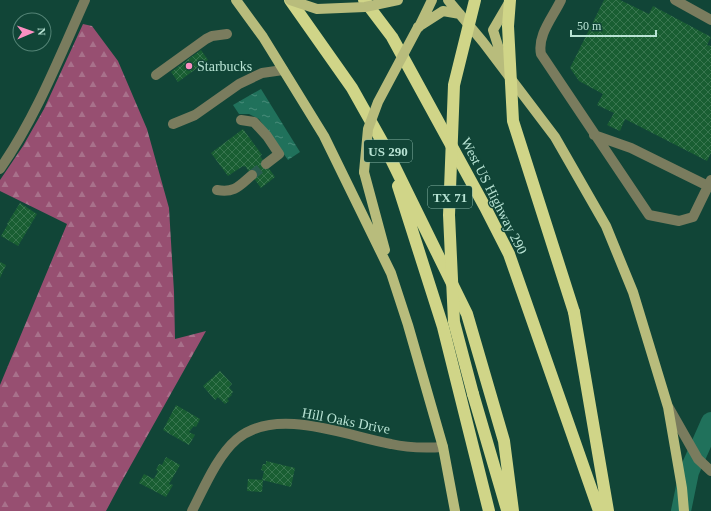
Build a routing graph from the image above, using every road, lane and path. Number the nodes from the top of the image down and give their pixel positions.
1 (85, 0) edge
2 (236, 0) edge
3 (290, 0) edge
4 (364, 0) edge
5 (398, 0) edge
6 (432, 0) edge
7 (448, 0) edge
8 (475, 0) edge
9 (510, 0) edge
10 (561, 0) edge
11 (675, 0) edge
12 (460, 14) junction
13 (711, 20) edge
14 (418, 28) junction
15 (227, 34) dead end
16 (283, 70) junction
17 (156, 75) dead end
18 (241, 120) dead end
19 (174, 124) dead end
20 (594, 135) junction
21 (555, 137) junction
22 (384, 145) junction
23 (266, 164) tunnel mouth
24 (0, 169) edge
25 (252, 175) tunnel mouth
26 (709, 183) edge
27 (217, 190) dead end
28 (391, 273) junction
29 (668, 407) junction
30 (443, 447) junction
31 (711, 471) edge
32 (192, 511) edge
33 (455, 511) edge
34 (489, 511) edge
35 (507, 511) edge
36 (513, 511) edge
37 (599, 511) edge
38 (608, 511) edge
39 (684, 511) edge

1 - 24 street
2 - 16 main road
3 - 5 main road, bridge
3 - 22 highway, US 290
4 - 37 highway, West US Highway 290
6 - 14 main road
7 - 12 main road
8 - 35 highway, TX 71, bridge
9 - 21 main road
9 - 38 highway, bridge
10 - 20 street
11 - 13 street
12 - 14 main road
12 - 21 main road
14 - 28 main road, bridge
15 - 17 street
16 - 19 street
16 - 28 main road
18 - 23 street
20 - 26 street
20 - 26 street
21 - 29 main road
22 - 34 highway
22 - 36 highway, US 290
25 - 27 street
28 - 30 main road
29 - 31 street
29 - 39 main road
30 - 32 street, Hill Oaks Drive
30 - 33 main road

